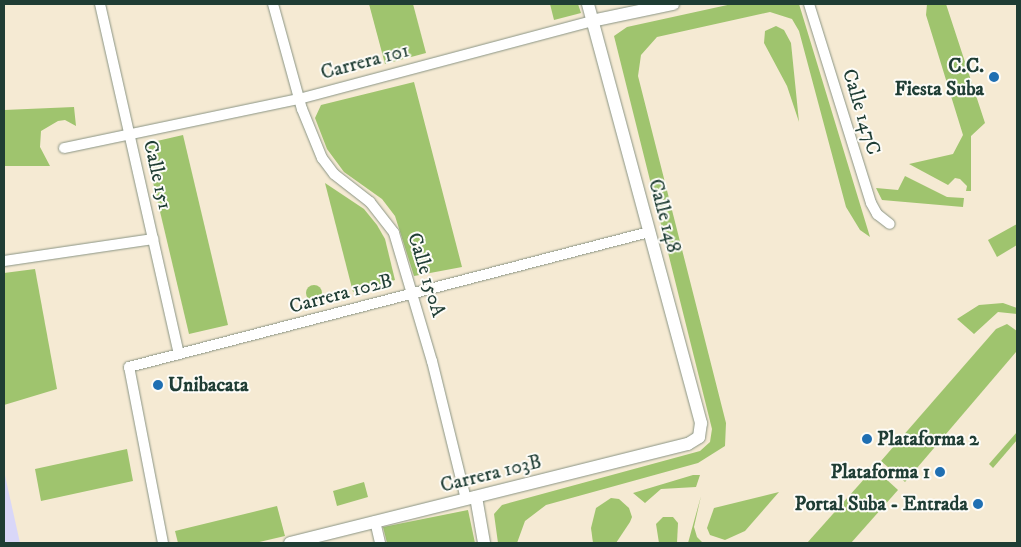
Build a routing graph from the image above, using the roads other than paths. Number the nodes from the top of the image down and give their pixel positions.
1 (100, 4) edge
2 (273, 4) edge
3 (588, 4) edge
4 (673, 4) edge
5 (809, 4) edge
6 (592, 22) junction
7 (299, 98) junction
8 (130, 134) junction
9 (64, 148) dead end
10 (890, 224) dead end
11 (649, 232) junction
12 (153, 239) junction
13 (4, 261) edge
14 (413, 293) junction
15 (179, 354) junction
16 (699, 437) joint
17 (471, 498) junction
18 (376, 521) junction
19 (163, 543) edge
20 (290, 543) edge
21 (380, 543) edge
22 (484, 543) edge

1 - 8 street, Calle 151
2 - 7 street, Calle 150A
3 - 6 street, Calle 148
4 - 6 street, Carrera 101
5 - 10 street, Calle 147C
6 - 7 street, Carrera 101
6 - 11 street, Calle 148
7 - 8 street, Carrera 101
7 - 14 street, Calle 150A
8 - 9 street, Carrera 101
8 - 12 street, Calle 151
11 - 14 street, Carrera 102B
11 - 16 street, Calle 148
12 - 13 street
12 - 15 street, Calle 151
14 - 15 street, Carrera 102B
14 - 17 street, Calle 150A
15 - 19 street, Carrera 102B
16 - 17 street, Carrera 103B
17 - 18 street, Carrera 103B
17 - 22 street, Calle 150A
18 - 20 street, Carrera 103B
18 - 21 street

